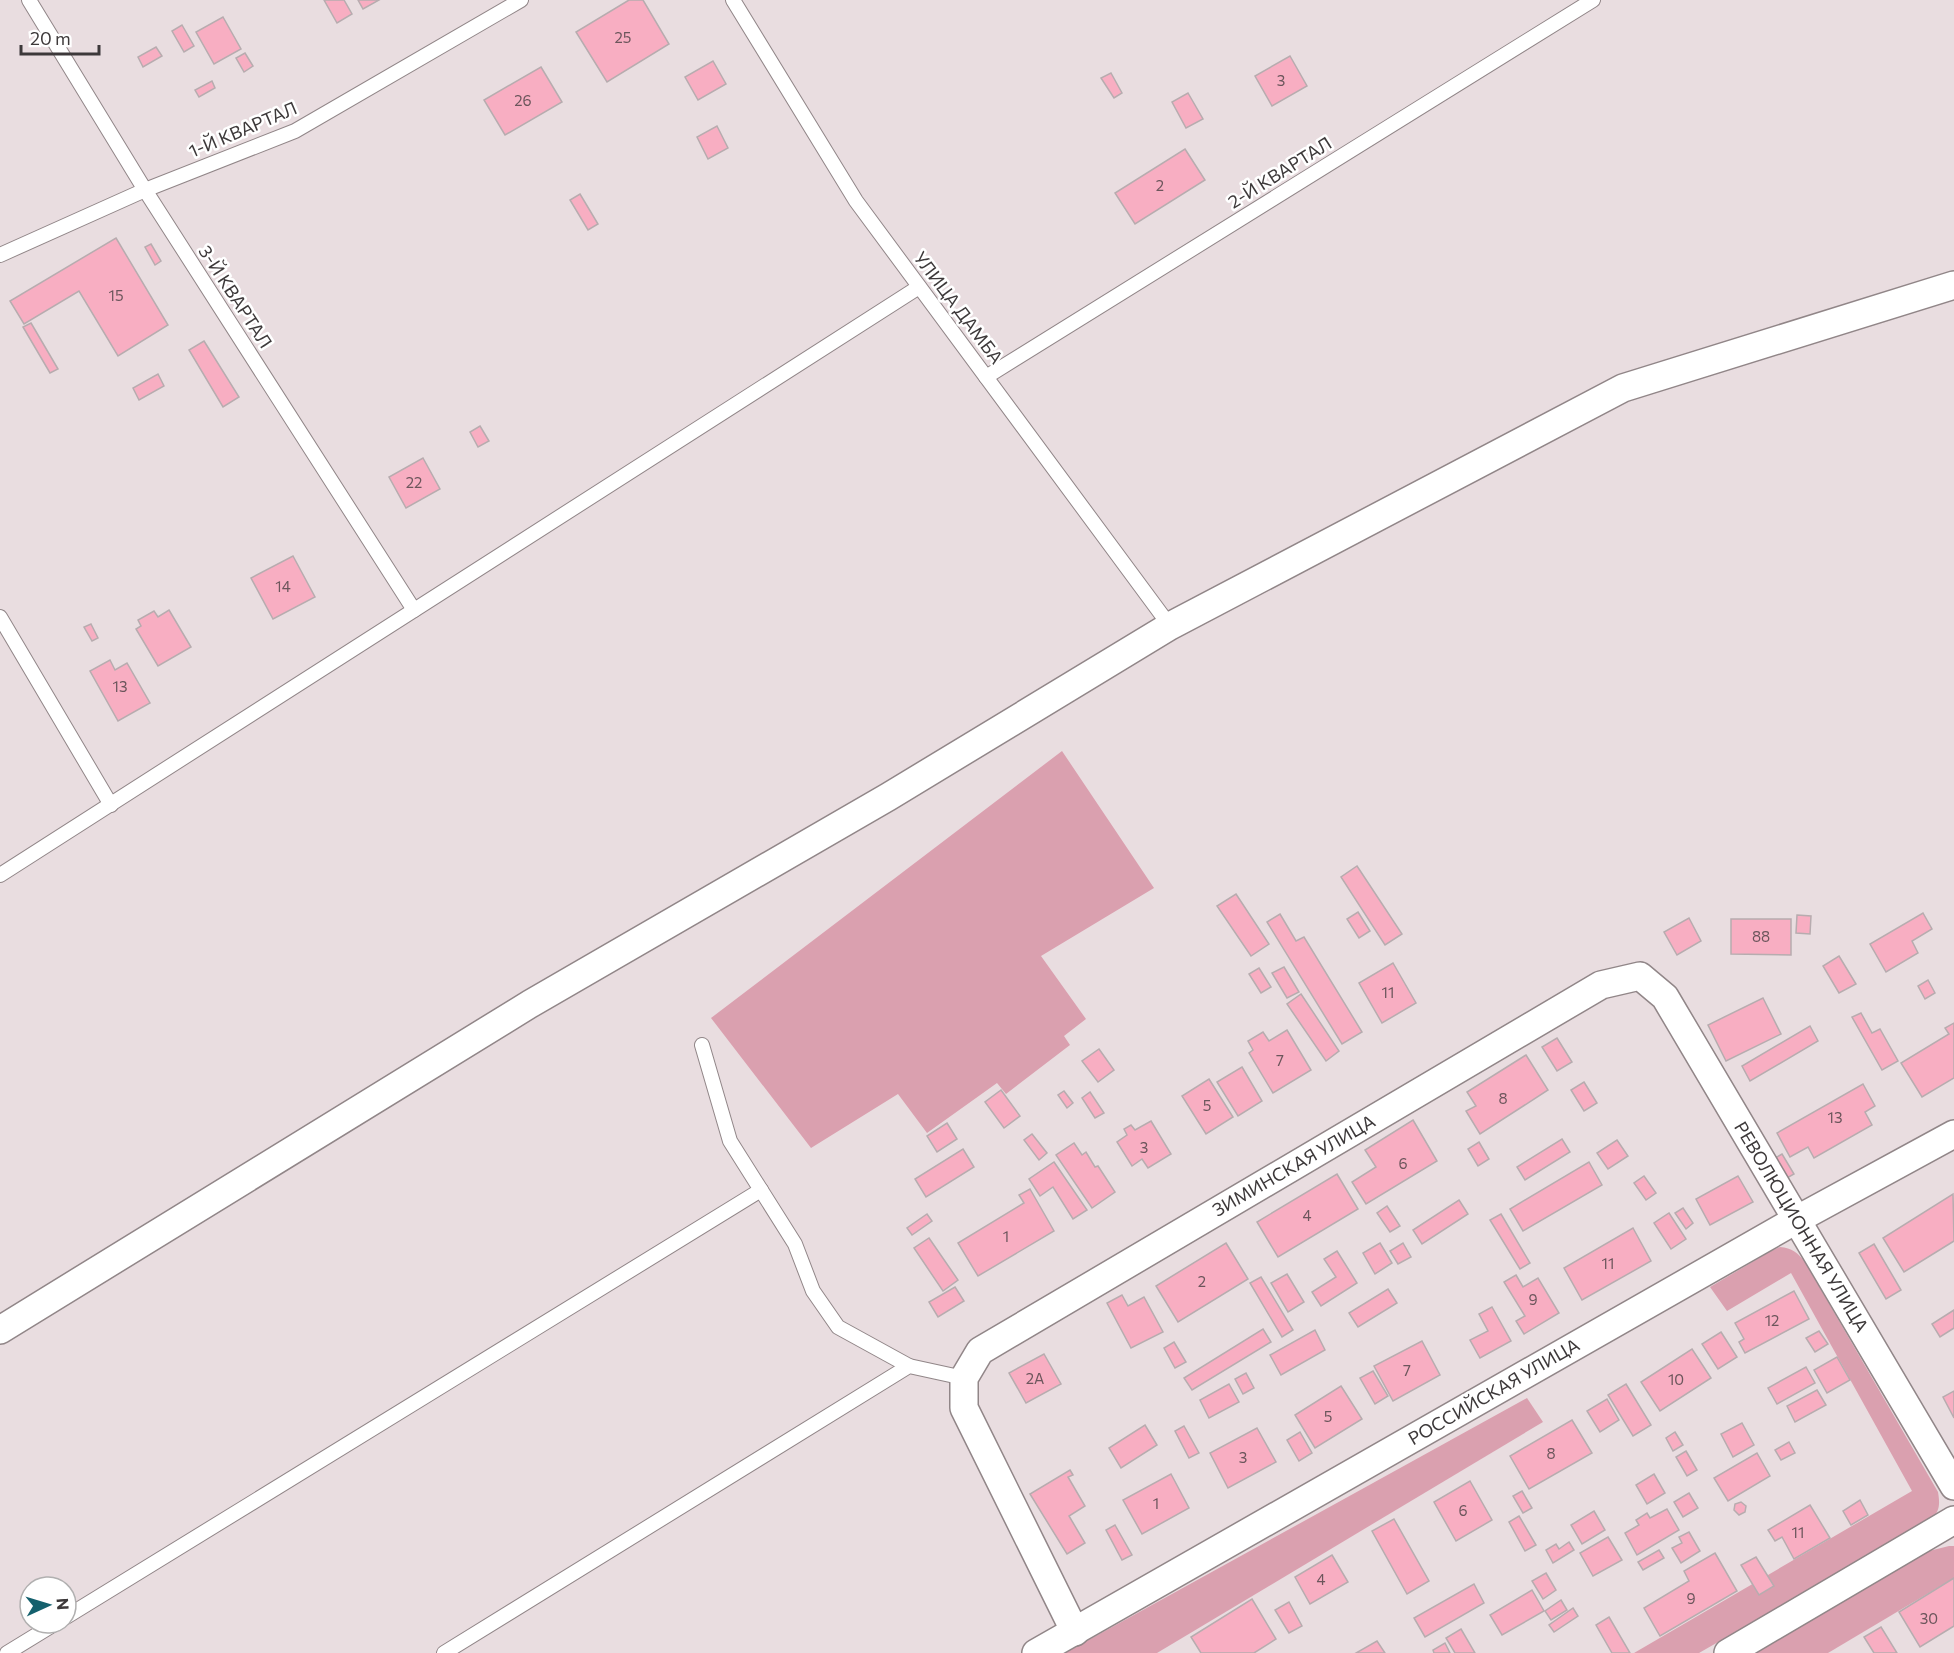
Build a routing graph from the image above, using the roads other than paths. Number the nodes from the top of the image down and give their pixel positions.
1 (29, 0) edge
2 (521, 0) edge
3 (1593, 0) edge
4 (737, 1) edge
5 (145, 190) junction
6 (0, 255) edge
7 (1954, 285) edge
8 (919, 287) junction
9 (986, 376) junction
10 (414, 610) junction
11 (0, 617) edge
12 (1170, 626) junction
13 (111, 805) junction
14 (0, 875) edge
15 (1640, 976) joint
16 (702, 1045) dead end
17 (1954, 1134) edge
18 (761, 1190) junction
19 (1796, 1220) junction
20 (0, 1330) edge
21 (909, 1366) junction
22 (964, 1378) junction
23 (1954, 1485) edge
24 (1954, 1520) edge
25 (78, 1610) edge
26 (1075, 1632) junction
27 (36, 1635) edge
28 (7, 1653) edge
29 (444, 1653) edge
30 (1036, 1653) edge
31 (1728, 1653) edge

1 - 5 lane, 3-Й КВАРТАЛ
2 - 5 lane, 1-Й КВАРТАЛ
3 - 9 lane, 2-Й КВАРТАЛ
4 - 8 lane, УЛИЦА ДАМБА
5 - 6 lane, 1-Й КВАРТАЛ
5 - 10 lane, 3-Й КВАРТАЛ
7 - 12 street
8 - 9 lane, УЛИЦА ДАМБА
8 - 10 lane
9 - 12 lane, УЛИЦА ДАМБА
10 - 13 lane
11 - 13 lane
12 - 20 street
13 - 14 lane
15 - 19 street, РЕВОЛЮЦИОННАЯ УЛИЦА
15 - 22 street, ЗИМИНСКАЯ УЛИЦА
16 - 18 lane
17 - 19 street, РОССИЙСКАЯ УЛИЦА
18 - 21 lane
18 - 25 lane
19 - 23 street, РЕВОЛЮЦИОННАЯ УЛИЦА
19 - 26 street, РОССИЙСКАЯ УЛИЦА
21 - 22 lane
21 - 29 lane
22 - 26 street
24 - 31 street
26 - 30 street, РОССИЙСКАЯ УЛИЦА
27 - 28 lane

